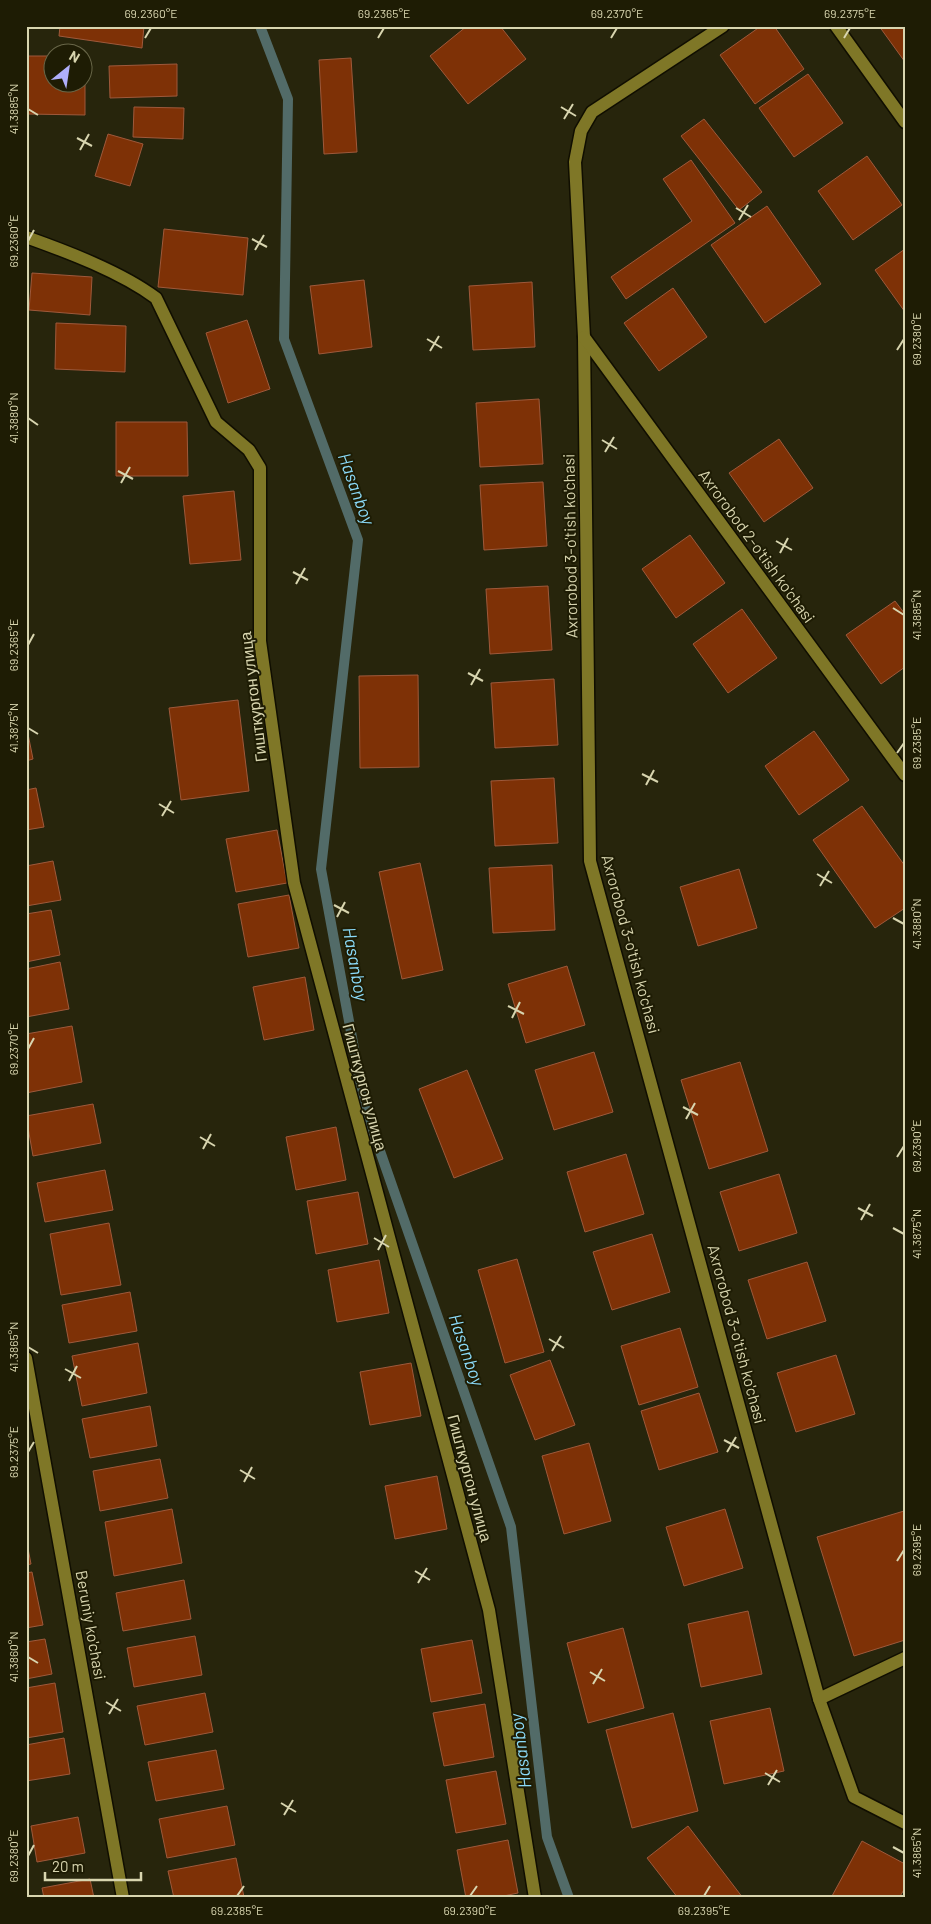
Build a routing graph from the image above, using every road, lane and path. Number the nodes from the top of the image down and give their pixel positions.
1 (723, 26) edge
2 (836, 26) edge
3 (905, 122) edge
4 (26, 236) edge
5 (584, 336) junction
6 (905, 775) edge
7 (26, 1358) edge
8 (905, 1658) edge
9 (819, 1699) junction
10 (905, 1823) edge
11 (123, 1898) edge
12 (534, 1898) edge

1 - 5 street, Axrorobod 3-o'tish ko'chasi
2 - 3 street
4 - 12 street, Гишткургон улица
5 - 6 street, Axrorobod 2-o'tish ko'chasi
5 - 9 street, Axrorobod 3-o'tish ko'chasi
7 - 11 street, Beruniy ko'chasi
8 - 9 street
9 - 10 street, Axrorobod 3-o'tish ko'chasi

